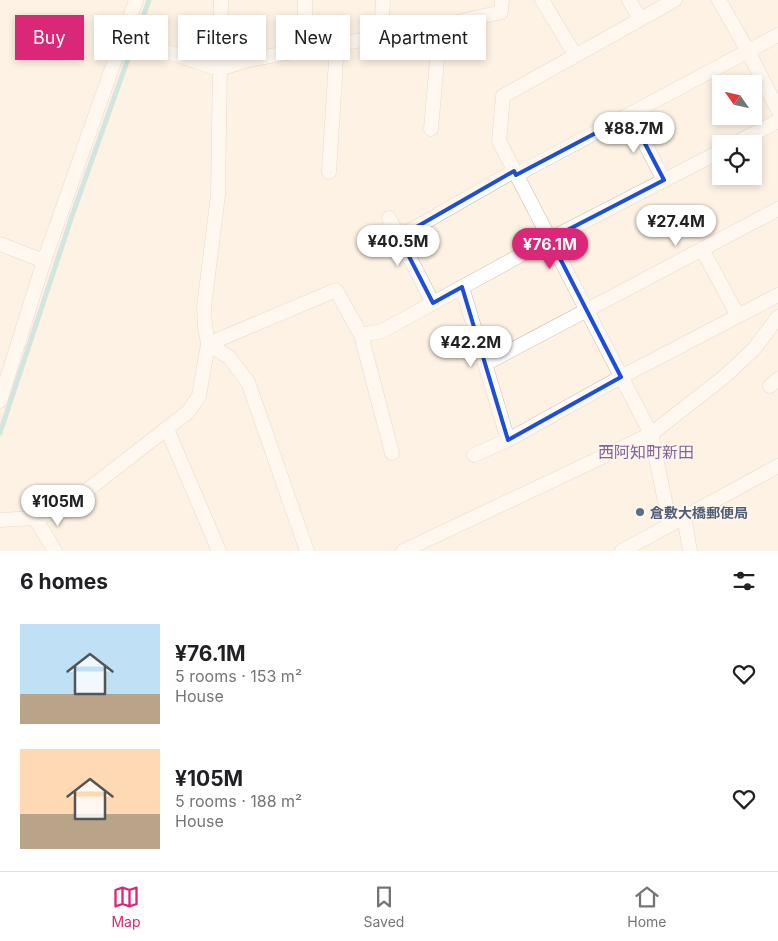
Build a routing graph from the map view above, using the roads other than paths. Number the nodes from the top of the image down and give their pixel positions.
1 (136, 0) edge
2 (221, 0) edge
3 (305, 0) edge
4 (383, 0) edge
5 (502, 0) edge
6 (542, 0) edge
7 (629, 0) edge
8 (675, 0) edge
9 (720, 0) edge
10 (134, 15) edge
11 (305, 15) edge
12 (382, 15) edge
13 (486, 15) edge
14 (640, 19) junction
15 (778, 35) edge
16 (748, 51) junction
17 (168, 52) edge
18 (276, 55) edge
19 (575, 55) junction
20 (123, 60) edge
21 (336, 60) edge
22 (437, 60) edge
23 (219, 69) junction
24 (778, 110) edge
25 (630, 115) junction
26 (778, 121) edge
27 (431, 129) dead end
28 (751, 135) edge
29 (712, 156) edge
30 (328, 172) dead end
31 (515, 173) junction
32 (664, 180) junction
33 (778, 209) edge
34 (389, 218) dead end
35 (399, 237) junction
36 (550, 239) junction
37 (0, 244) edge
38 (702, 249) junction
39 (44, 261) junction
40 (462, 287) junction
41 (778, 295) edge
42 (433, 303) junction
43 (586, 310) junction
44 (738, 316) junction
45 (778, 317) edge
46 (361, 335) junction
47 (208, 344) junction
48 (485, 364) junction
49 (621, 377) junction
50 (0, 401) edge
51 (167, 429) junction
52 (651, 434) junction
53 (508, 440) junction
54 (392, 454) dead end
55 (474, 455) dead end
56 (778, 466) edge
57 (684, 516) junction
58 (36, 518) junction
59 (0, 520) edge
60 (670, 525) junction
61 (55, 551) edge
62 (219, 551) edge
63 (307, 551) edge
64 (403, 551) edge
65 (622, 551) edge
66 (690, 551) edge

1 - 10 street
2 - 23 street
3 - 11 street
4 - 12 street
5 - 13 street
6 - 19 street
7 - 14 street
8 - 14 street
9 - 16 street
14 - 19 street
15 - 16 street
16 - 24 street
16 - 25 street
17 - 23 street
18 - 23 street
19 - 31 street
20 - 39 street
21 - 30 street
22 - 27 street
23 - 47 street
25 - 31 street
25 - 32 street
26 - 28 street
29 - 32 street
31 - 35 street
31 - 36 street
32 - 36 street
33 - 38 street
34 - 35 street
35 - 42 street
36 - 40 street
36 - 43 street
37 - 39 street
38 - 43 street
38 - 44 street
39 - 50 street
40 - 42 street
40 - 48 street
41 - 44 street
42 - 46 street
43 - 48 street
43 - 49 street
44 - 49 street
45 - 52 street
46 - 47 street
46 - 54 street
47 - 51 street
47 - 63 street
48 - 53 street
49 - 52 street
49 - 53 street
51 - 58 street
51 - 62 street
52 - 60 street
52 - 64 street
53 - 55 street
56 - 57 street
57 - 60 street
57 - 66 street
58 - 59 street
58 - 61 street
60 - 65 street

